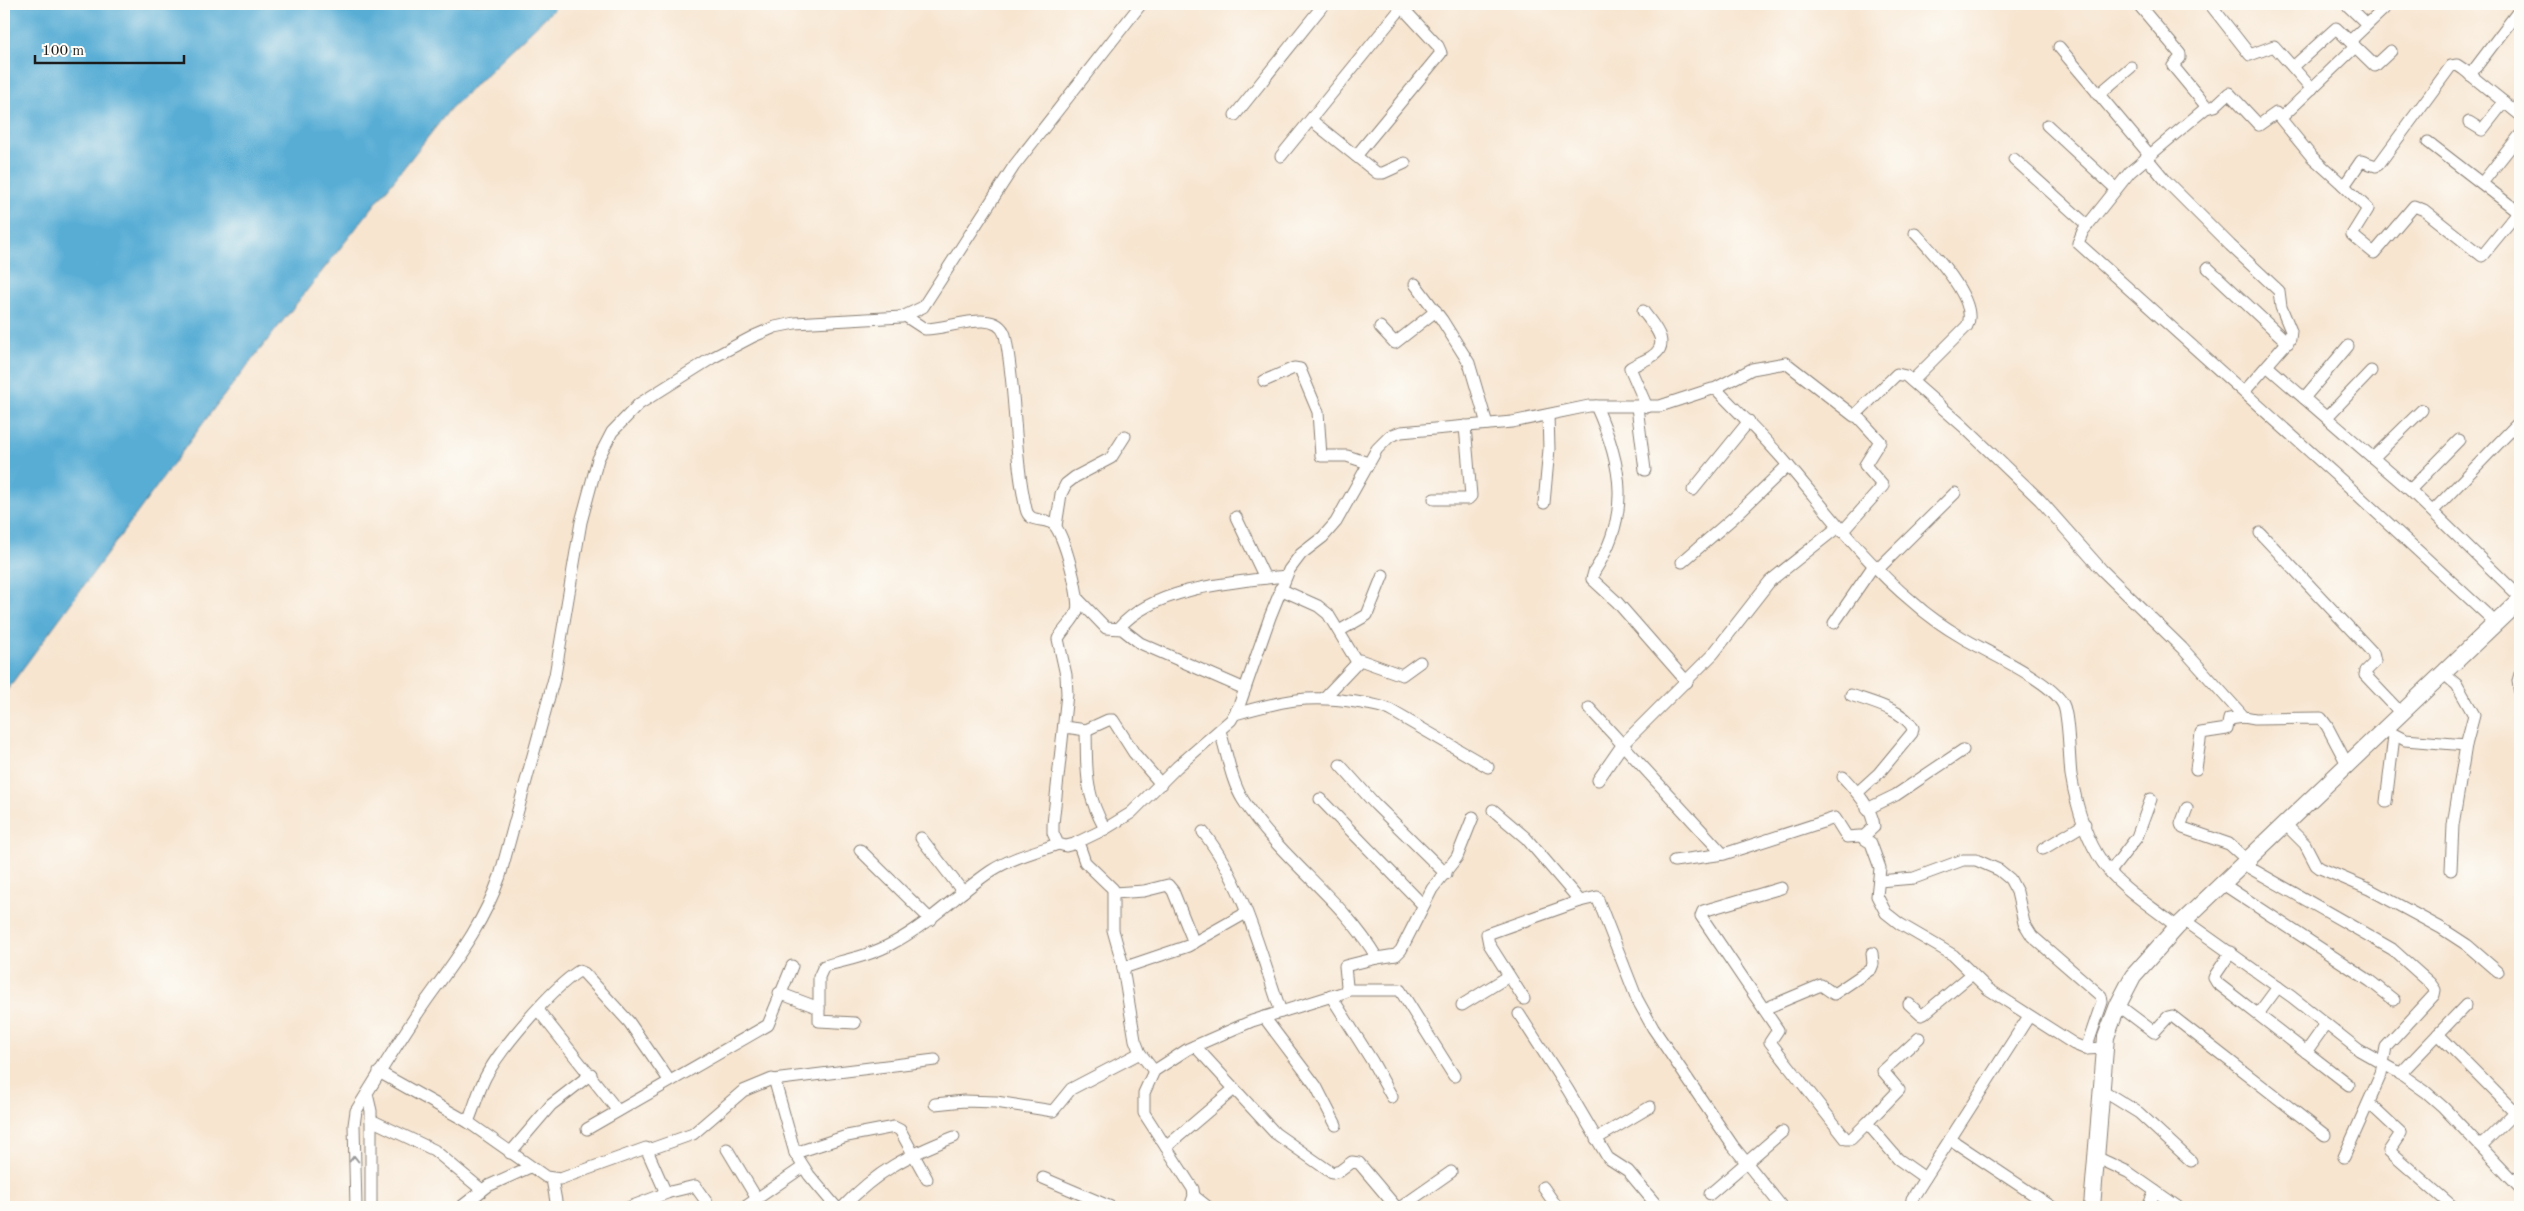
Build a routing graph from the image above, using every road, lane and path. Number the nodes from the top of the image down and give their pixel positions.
1 (1140, 4) edge
2 (1324, 4) edge
3 (2138, 4) edge
4 (2210, 4) edge
5 (2346, 4) edge
6 (2389, 4) edge
7 (1400, 5) edge
8 (2520, 10) edge
9 (2367, 24) junction
10 (2352, 44) junction
11 (2059, 47) dead end
12 (2391, 51) dead end
13 (2131, 67) dead end
14 (2293, 68) junction
15 (2470, 75) junction
16 (2312, 89) junction
17 (2098, 96) junction
18 (2504, 102) junction
19 (2206, 108) junction
20 (2520, 115) edge
21 (1235, 116) dead end
22 (2281, 118) junction
23 (1310, 120) junction
24 (2469, 122) dead end
25 (2046, 124) dead end
26 (2520, 135) edge
27 (2428, 142) dead end
28 (2511, 149) junction
29 (2148, 155) junction
30 (1281, 156) dead end
31 (1356, 156) junction
32 (2520, 156) edge
33 (2014, 159) dead end
34 (1404, 163) dead end
35 (2482, 183) junction
36 (2342, 184) junction
37 (2116, 189) junction
38 (2519, 212) edge
39 (2087, 225) junction
40 (1915, 233) dead end
41 (2208, 268) dead end
42 (1415, 284) dead end
43 (1436, 311) junction
44 (1643, 311) dead end
45 (905, 316) junction
46 (1380, 327) dead end
47 (2288, 343) junction
48 (2348, 346) dead end
49 (2267, 366) junction
50 (2371, 371) dead end
51 (1264, 381) dead end
52 (1912, 381) junction
53 (1714, 389) junction
54 (2244, 392) junction
55 (2304, 398) junction
56 (1596, 406) junction
57 (1642, 407) junction
58 (2422, 410) dead end
59 (1548, 415) junction
60 (1857, 416) junction
61 (2327, 417) junction
62 (1749, 421) junction
63 (2520, 422) edge
64 (1487, 424) junction
65 (1465, 426) junction
66 (1125, 436) dead end
67 (2459, 440) dead end
68 (2373, 458) junction
69 (1368, 463) junction
70 (1788, 465) junction
71 (1645, 470) dead end
72 (1693, 490) dead end
73 (2410, 490) junction
74 (1955, 493) dead end
75 (1434, 499) dead end
76 (1544, 503) dead end
77 (2433, 511) junction
78 (1236, 517) dead end
79 (1056, 526) junction
80 (1840, 529) junction
81 (2260, 533) dead end
82 (1682, 562) dead end
83 (1876, 567) junction
84 (1383, 574) dead end
85 (1286, 576) junction
86 (1264, 578) junction
87 (1280, 589) junction
88 (2516, 594) edge
89 (1078, 599) junction
90 (2490, 617) junction
91 (1834, 623) dead end
92 (1119, 628) junction
93 (1339, 631) junction
94 (1357, 662) junction
95 (1420, 662) dead end
96 (2443, 673) junction
97 (2520, 674) edge
98 (1687, 682) junction
99 (1245, 689) junction
100 (2520, 694) edge
101 (1851, 695) dead end
102 (1324, 698) junction
103 (1589, 708) dead end
104 (2396, 708) junction
105 (1235, 714) junction
106 (2244, 717) junction
107 (1065, 727) junction
108 (1086, 730) junction
109 (1220, 731) junction
110 (2389, 733) junction
111 (1623, 744) junction
112 (2466, 745) junction
113 (1963, 750) dead end
114 (2344, 759) junction
115 (1340, 765) dead end
116 (1488, 767) dead end
117 (2196, 768) dead end
118 (1844, 777) dead end
119 (1598, 780) dead end
120 (1161, 784) junction
121 (1856, 793) junction
122 (2151, 798) dead end
123 (1320, 799) dead end
124 (2386, 802) dead end
125 (2187, 808) dead end
126 (1867, 809) junction
127 (1493, 810) dead end
128 (1473, 817) dead end
129 (2085, 824) junction
130 (2285, 824) junction
131 (1105, 829) junction
132 (1203, 832) dead end
133 (1863, 837) junction
134 (921, 838) dead end
135 (1078, 842) junction
136 (1058, 844) junction
137 (2043, 849) dead end
138 (860, 850) dead end
139 (1723, 854) junction
140 (2242, 858) junction
141 (1674, 861) dead end
142 (2450, 870) dead end
143 (2110, 872) junction
144 (1446, 874) junction
145 (1879, 880) junction
146 (2223, 884) junction
147 (1781, 888) dead end
148 (963, 892) junction
149 (1114, 894) junction
150 (1580, 901) junction
151 (1423, 905) junction
152 (1246, 913) junction
153 (931, 920) junction
154 (2176, 923) junction
155 (1194, 943) junction
156 (2231, 952) junction
157 (1872, 953) dead end
158 (1377, 958) junction
159 (792, 966) dead end
160 (1123, 968) junction
161 (2498, 972) dead end
162 (1971, 975) junction
163 (1509, 976) junction
164 (2278, 987) junction
165 (1347, 990) junction
166 (779, 993) junction
167 (1331, 996) junction
168 (1524, 999) dead end
169 (2394, 1000) dead end
170 (1909, 1004) dead end
171 (2118, 1005) junction
172 (2466, 1005) dead end
173 (1462, 1006) dead end
174 (819, 1008) junction
175 (1764, 1008) junction
176 (538, 1010) junction
177 (1281, 1012) junction
178 (1518, 1014) dead end
179 (2258, 1014) junction
180 (2029, 1016) junction
181 (1264, 1017) junction
182 (855, 1023) dead end
183 (2326, 1024) junction
184 (2438, 1034) junction
185 (1919, 1038) dead end
186 (1194, 1046) junction
187 (2096, 1048) junction
188 (2306, 1052) junction
189 (1140, 1053) junction
190 (935, 1060) dead end
191 (2382, 1064) junction
192 (1154, 1071) junction
193 (379, 1072) junction
194 (591, 1074) junction
195 (2400, 1074) junction
196 (1454, 1076) dead end
197 (669, 1080) junction
198 (773, 1080) junction
199 (2350, 1085) dead end
200 (1234, 1089) junction
201 (2102, 1090) junction
202 (367, 1094) junction
203 (1392, 1096) dead end
204 (2369, 1103) junction
205 (935, 1104) dead end
206 (1650, 1107) dead end
207 (618, 1111) junction
208 (2518, 1115) edge
209 (371, 1120) junction
210 (468, 1122) junction
211 (1867, 1123) junction
212 (1336, 1125) dead end
213 (587, 1129) dead end
214 (1782, 1132) dead end
215 (2325, 1135) dead end
216 (954, 1138) dead end
217 (1596, 1139) junction
218 (1950, 1139) junction
219 (2481, 1146) junction
220 (1166, 1147) junction
221 (726, 1149) dead end
222 (648, 1150) junction
223 (510, 1153) junction
224 (795, 1153) junction
225 (913, 1153) junction
226 (2096, 1157) junction
227 (2344, 1157) dead end
228 (2190, 1160) dead end
229 (1745, 1162) junction
230 (530, 1167) junction
231 (803, 1167) junction
232 (1451, 1172) dead end
233 (1043, 1178) dead end
234 (1925, 1178) junction
235 (927, 1179) dead end
236 (552, 1180) junction
237 (1543, 1187) dead end
238 (2520, 1188) edge
239 (482, 1190) junction
240 (2155, 1191) junction
241 (667, 1193) junction
242 (1710, 1194) dead end
243 (757, 1199) junction
244 (1192, 1202) edge
245 (2440, 1203) edge
246 (1395, 1206) edge
247 (356, 1207) edge
248 (372, 1207) edge
249 (461, 1207) edge
250 (556, 1207) edge
251 (630, 1207) edge
252 (710, 1207) edge
253 (745, 1207) edge
254 (836, 1207) edge
255 (843, 1207) edge
256 (1111, 1207) edge
257 (1208, 1207) edge
258 (1557, 1207) edge
259 (1658, 1207) edge
260 (1782, 1207) edge
261 (1911, 1207) edge
262 (2052, 1207) edge
263 (2092, 1207) edge
264 (2148, 1207) edge
265 (2178, 1207) edge
266 (2453, 1207) edge

1 - 45 street
2 - 21 street
3 - 19 street
4 - 14 street
5 - 9 street
6 - 9 street
7 - 23 street
7 - 31 street
8 - 15 street
9 - 10 street
10 - 12 street
10 - 14 street
10 - 16 street
11 - 17 street
13 - 17 street
14 - 16 street
15 - 18 street
15 - 36 street
16 - 22 street
17 - 29 street
18 - 20 street
18 - 24 street
19 - 22 street
19 - 29 street
22 - 36 street
23 - 30 street
23 - 31 street
25 - 37 street
26 - 28 street
27 - 35 street
28 - 32 street
28 - 35 street
29 - 37 street
29 - 47 street
31 - 34 street
33 - 39 street
35 - 38 street
36 - 38 street
37 - 39 street
39 - 54 street
40 - 52 street
41 - 47 street
42 - 43 street
43 - 46 street
43 - 64 street
44 - 57 street
45 - 79 street
45 - 193 street
47 - 49 street
48 - 55 street
49 - 54 street
49 - 55 street
50 - 61 street
51 - 69 street
52 - 60 street
52 - 106 street
53 - 57 street
53 - 60 street
53 - 62 street
54 - 90 street
55 - 61 street
56 - 57 street
56 - 59 street
56 - 98 street
57 - 71 street
58 - 68 street
59 - 64 street
59 - 76 street
60 - 80 street
61 - 68 street
62 - 70 street
62 - 72 street
63 - 77 street
64 - 65 street
65 - 69 street
65 - 75 street
66 - 79 street
67 - 73 street
68 - 73 street
69 - 85 street
70 - 80 street
70 - 82 street
73 - 77 street
74 - 83 street
77 - 88 street
78 - 86 street
79 - 89 street
80 - 83 street
80 - 98 street
81 - 104 street
83 - 91 street
83 - 129 street
84 - 93 street
85 - 86 street
85 - 87 street
86 - 92 street
87 - 93 street
87 - 99 street
88 - 90 street
89 - 92 street
89 - 107 street
90 - 96 street
92 - 99 street
93 - 94 street
94 - 95 street
94 - 102 street
96 - 104 street
96 - 112 street
97 - 100 street
98 - 111 street
99 - 105 street
101 - 121 street
102 - 105 street
102 - 116 street
103 - 111 street
104 - 110 street
105 - 109 street
106 - 114 street
106 - 117 street
107 - 108 street
107 - 136 street
108 - 120 street
108 - 131 street
109 - 120 street
109 - 158 street
110 - 112 street
110 - 114 street
110 - 124 street
111 - 119 street
111 - 139 street
112 - 142 street
113 - 126 street
114 - 130 street
115 - 144 street
118 - 121 street
120 - 131 street
121 - 126 street
122 - 143 street
123 - 151 street
125 - 140 street
126 - 133 street
127 - 150 street
128 - 144 street
129 - 137 street
129 - 143 street
130 - 140 street
130 - 161 street
131 - 135 street
132 - 152 street
133 - 139 street
133 - 145 street
134 - 148 street
135 - 136 street
135 - 149 street
136 - 148 street
138 - 153 street
139 - 141 street
140 - 146 street
140 - 191 street
143 - 154 street
144 - 151 street
145 - 162 street
145 - 187 street
146 - 154 street
146 - 169 street
147 - 175 street
148 - 153 street
149 - 155 street
149 - 160 street
150 - 163 street
150 - 229 street
151 - 158 street
152 - 155 street
152 - 177 street
153 - 174 street
154 - 156 street
154 - 171 street
155 - 160 street
156 - 164 street
156 - 179 street
157 - 175 street
158 - 165 street
159 - 166 street
160 - 189 street
162 - 170 street
162 - 180 street
163 - 168 street
163 - 173 street
164 - 179 street
164 - 183 street
165 - 167 street
165 - 196 street
166 - 174 street
166 - 197 street
167 - 177 street
167 - 203 street
171 - 187 street
171 - 215 street
172 - 184 street
174 - 182 street
175 - 211 street
176 - 194 street
176 - 197 street
176 - 210 street
177 - 181 street
178 - 217 street
179 - 188 street
180 - 187 street
180 - 218 street
181 - 186 street
181 - 212 street
183 - 188 street
183 - 191 street
184 - 195 street
184 - 208 street
185 - 211 street
186 - 192 street
186 - 200 street
187 - 201 street
188 - 199 street
189 - 192 street
189 - 205 street
190 - 198 street
191 - 195 street
191 - 204 street
192 - 220 street
193 - 202 street
193 - 210 street
194 - 207 street
194 - 223 street
195 - 219 street
197 - 207 street
198 - 222 street
198 - 224 street
200 - 220 street
200 - 246 street
201 - 226 street
201 - 228 street
202 - 209 street
247 -> 202 street
204 - 227 street
204 - 245 street
206 - 217 street
207 - 213 street
208 - 219 street
209 - 239 street
209 - 248 street
210 - 223 street
211 - 234 street
214 - 229 street
216 - 225 street
217 - 259 street
218 - 234 street
218 - 262 street
219 - 238 street
220 - 244 street
221 - 243 street
222 - 236 street
222 - 241 street
223 - 230 street
224 - 225 street
224 - 231 street
225 - 235 street
225 - 255 street
226 - 240 street
226 - 263 street
229 - 242 street
229 - 260 street
230 - 236 street
230 - 239 street
231 - 243 street
231 - 254 street
232 - 246 street
233 - 256 street
234 - 261 street
236 - 250 street
237 - 258 street
239 - 249 street
240 - 264 street
240 - 265 street
241 - 251 street
241 - 252 street
243 - 253 street
244 - 257 street
245 - 266 street

